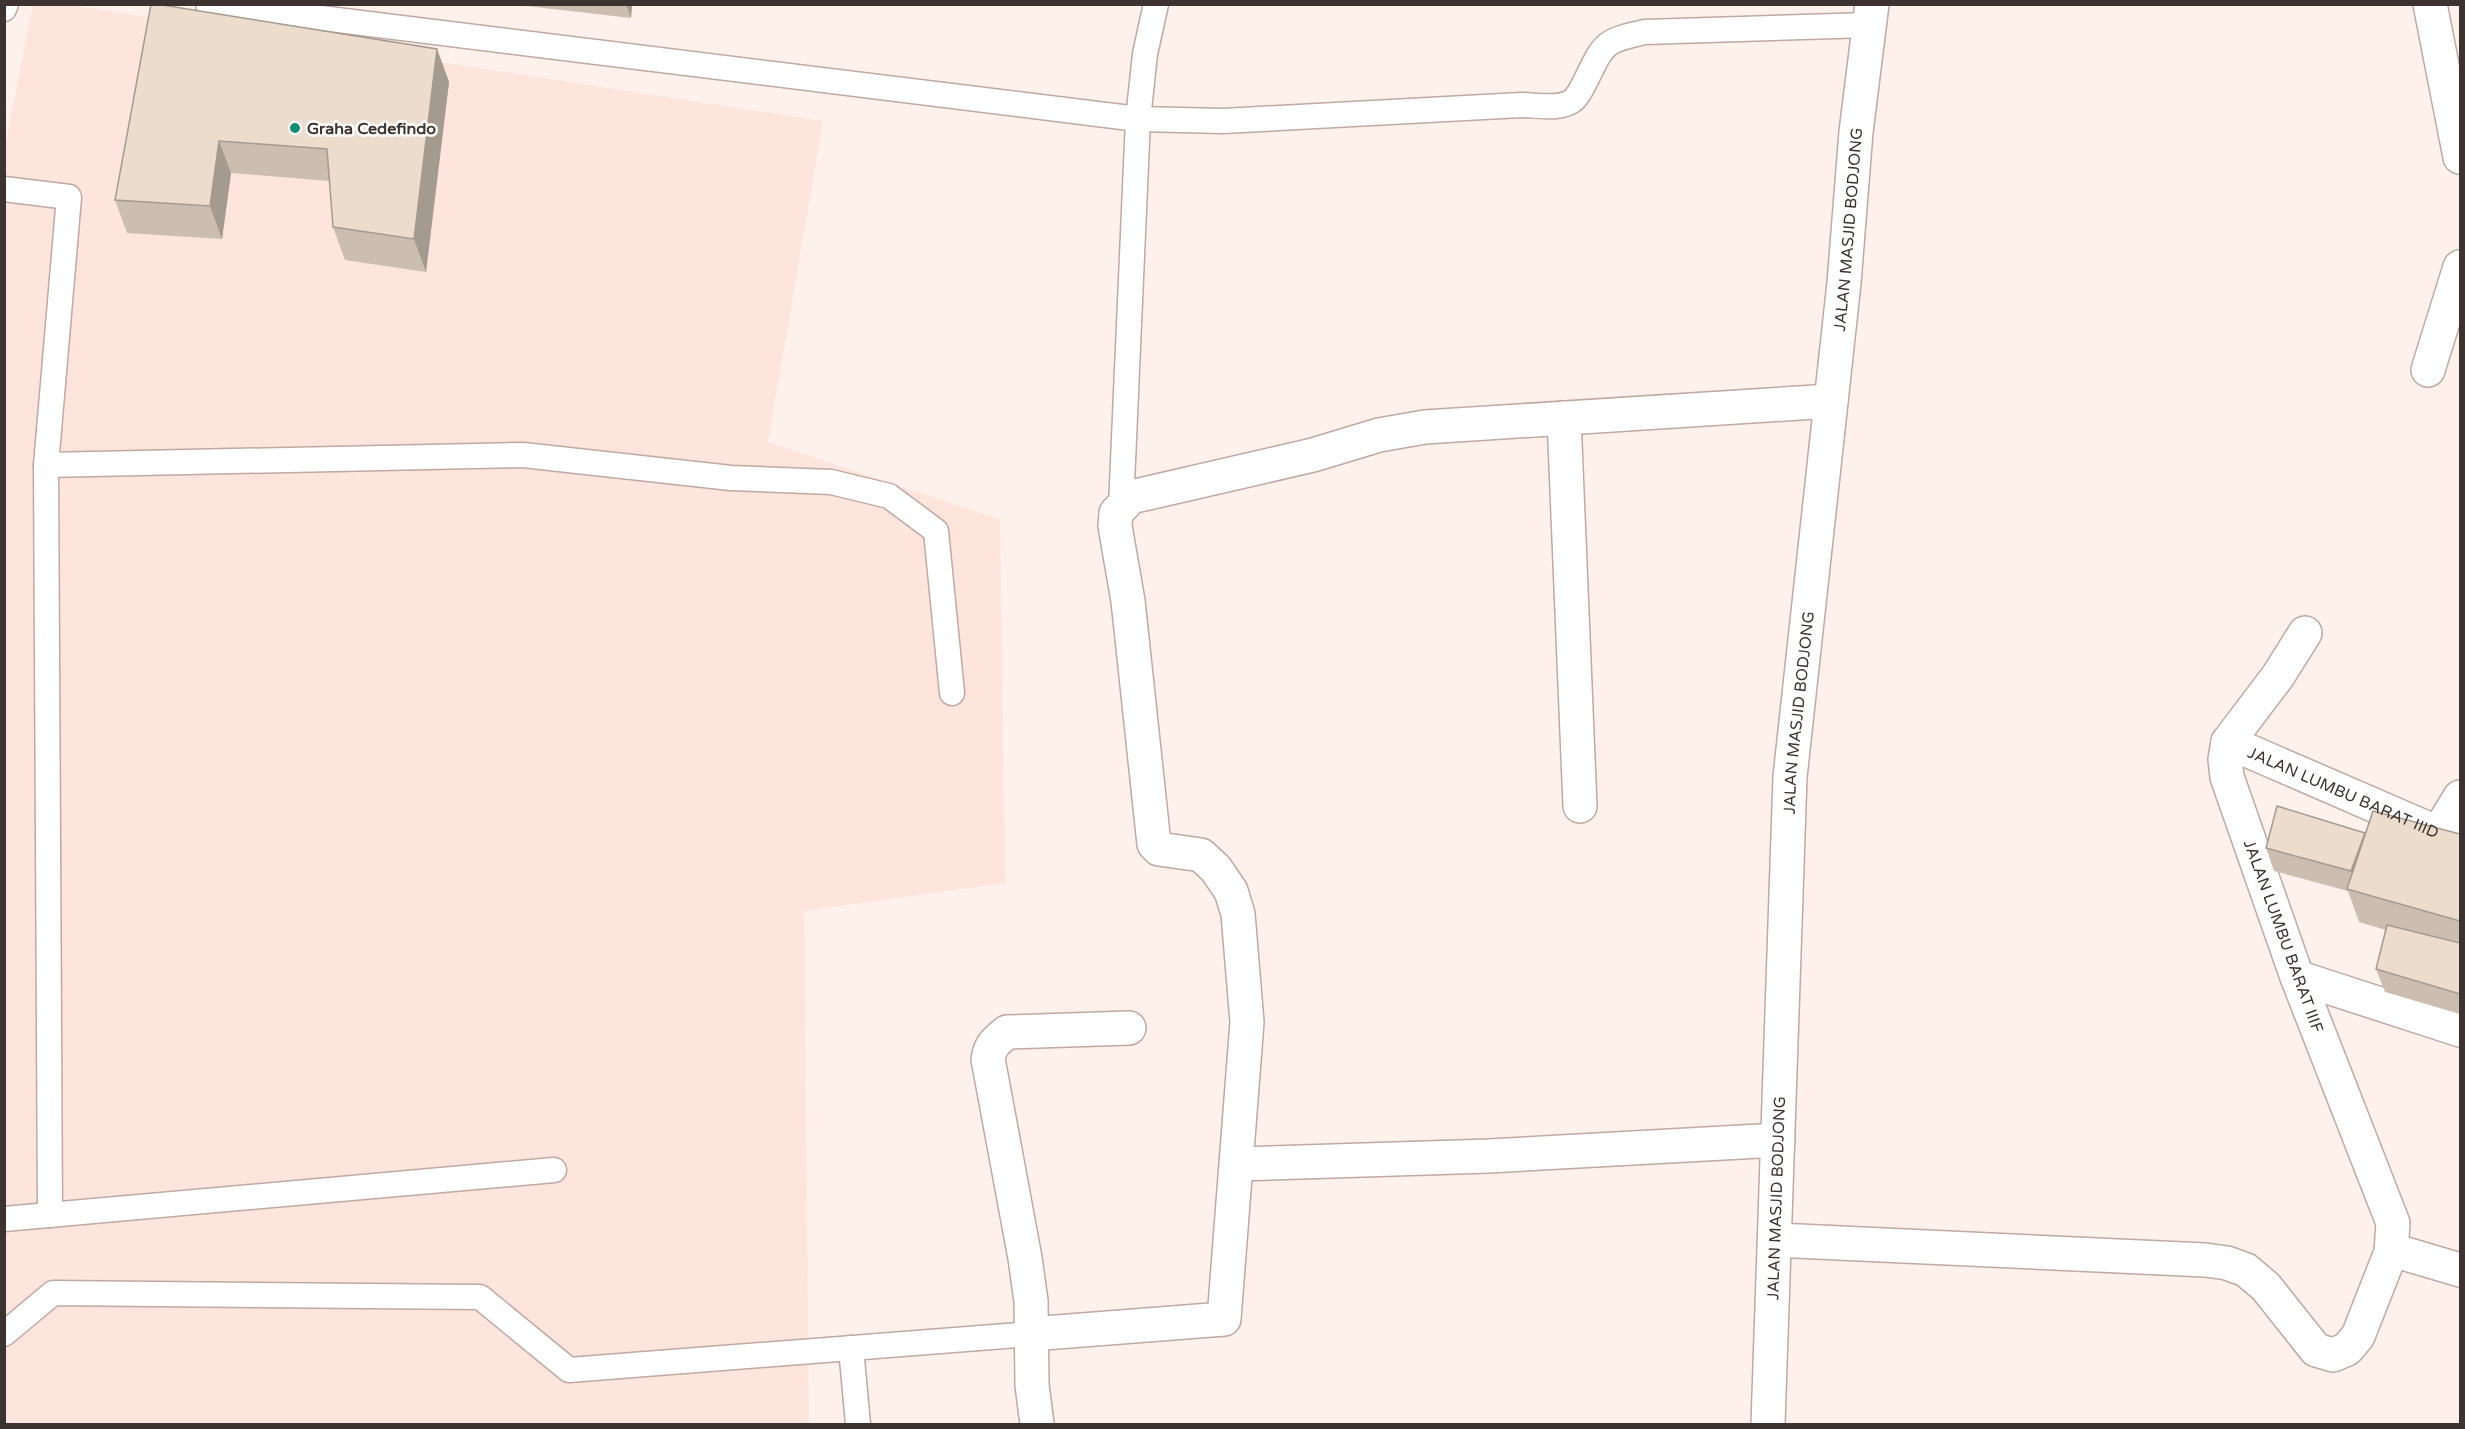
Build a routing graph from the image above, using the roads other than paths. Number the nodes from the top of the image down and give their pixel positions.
1 (6, 4) edge
2 (208, 4) edge
3 (1156, 4) edge
4 (2430, 4) edge
5 (4, 9) edge
6 (1870, 15) edge
7 (1138, 119) junction
8 (2460, 157) edge
9 (4, 189) edge
10 (2460, 267) edge
11 (2428, 370) dead end
12 (1831, 401) junction
13 (1564, 418) junction
14 (46, 465) junction
15 (1121, 507) junction
16 (2306, 633) dead end
17 (952, 693) dead end
18 (2228, 742) junction
19 (2460, 797) edge
20 (1580, 806) dead end
21 (2449, 836) edge
22 (2297, 977) junction
23 (1129, 1028) dead end
24 (2460, 1030) edge
25 (1778, 1140) junction
26 (1238, 1164) junction
27 (554, 1170) dead end
28 (50, 1215) junction
29 (4, 1219) edge
30 (1775, 1240) junction
31 (2391, 1252) junction
32 (2460, 1270) edge
33 (4, 1334) edge
34 (1031, 1334) junction
35 (851, 1348) junction
36 (858, 1425) edge
37 (1037, 1425) edge
38 (1768, 1425) edge

1 - 5 lane
2 - 7 lane
3 - 7 lane
4 - 8 street
6 - 7 lane
6 - 12 street, JALAN MASJID BODJONG
7 - 15 lane
9 - 14 lane
10 - 11 street
12 - 13 street
12 - 25 street, JALAN MASJID BODJONG
13 - 15 street
13 - 20 street
14 - 17 lane
14 - 28 lane
15 - 26 street
16 - 18 street
18 - 21 street, JALAN LUMBU BARAT IIID
18 - 22 street, JALAN LUMBU BARAT IIIF
19 - 21 street
22 - 24 street
22 - 31 street, JALAN LUMBU BARAT IIIF
23 - 34 street
25 - 26 street
25 - 30 street, JALAN MASJID BODJONG
26 - 34 street
27 - 28 lane
28 - 29 lane
30 - 31 street, JALAN LUMBU BARAT IIIF
30 - 38 street, JALAN MASJID BODJONG
31 - 32 street
33 - 35 lane
34 - 35 lane
34 - 37 street
35 - 36 lane

